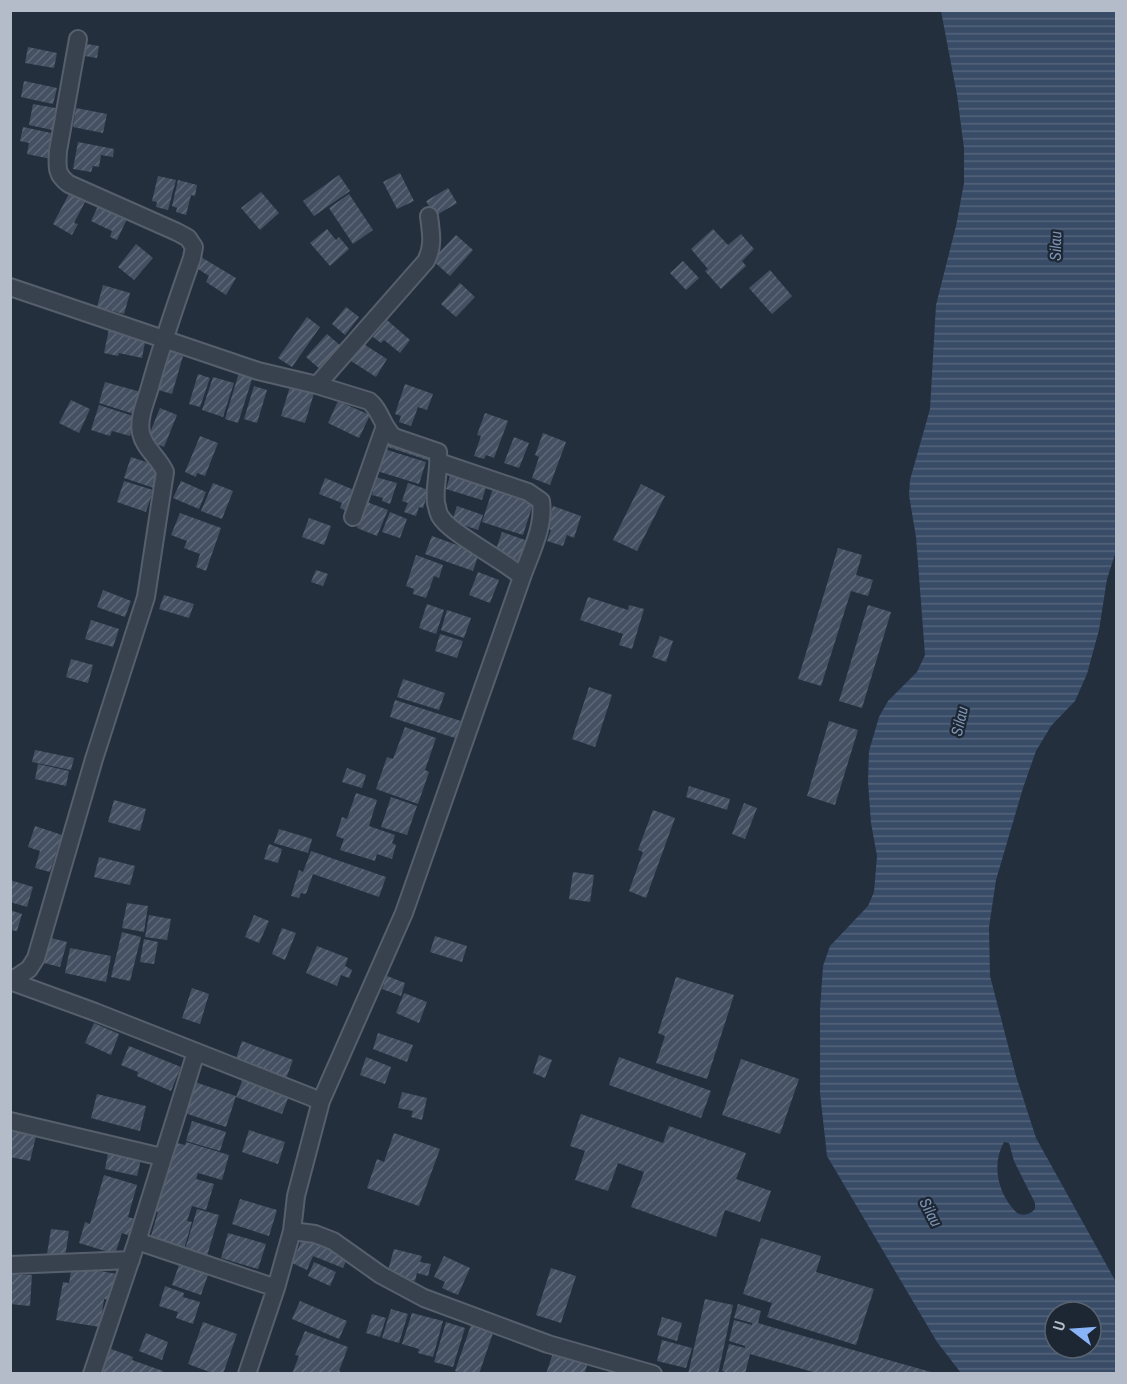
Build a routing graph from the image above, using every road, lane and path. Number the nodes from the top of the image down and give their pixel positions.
1 (78, 39) dead end
2 (429, 216) dead end
3 (10, 287) edge
4 (163, 339) junction
5 (317, 385) junction
6 (385, 426) junction
7 (439, 462) junction
8 (353, 517) dead end
9 (522, 578) junction
10 (11, 981) edge
11 (196, 1052) junction
12 (321, 1101) junction
13 (10, 1121) edge
14 (162, 1157) junction
15 (292, 1231) junction
16 (137, 1241) junction
17 (131, 1260) junction
18 (10, 1265) edge
19 (276, 1288) junction
20 (92, 1374) edge
21 (247, 1374) edge
22 (653, 1374) edge

1 - 4 street
2 - 5 street
3 - 4 street
4 - 5 street
4 - 10 street
5 - 6 street
6 - 7 street
6 - 8 street
7 - 9 street
7 - 9 street
9 - 12 street
10 - 11 street
11 - 12 street
11 - 14 street
12 - 15 street
13 - 14 street
14 - 16 street
15 - 19 street
15 - 22 street
16 - 17 street
16 - 19 street
17 - 18 street
17 - 20 street
19 - 21 street

